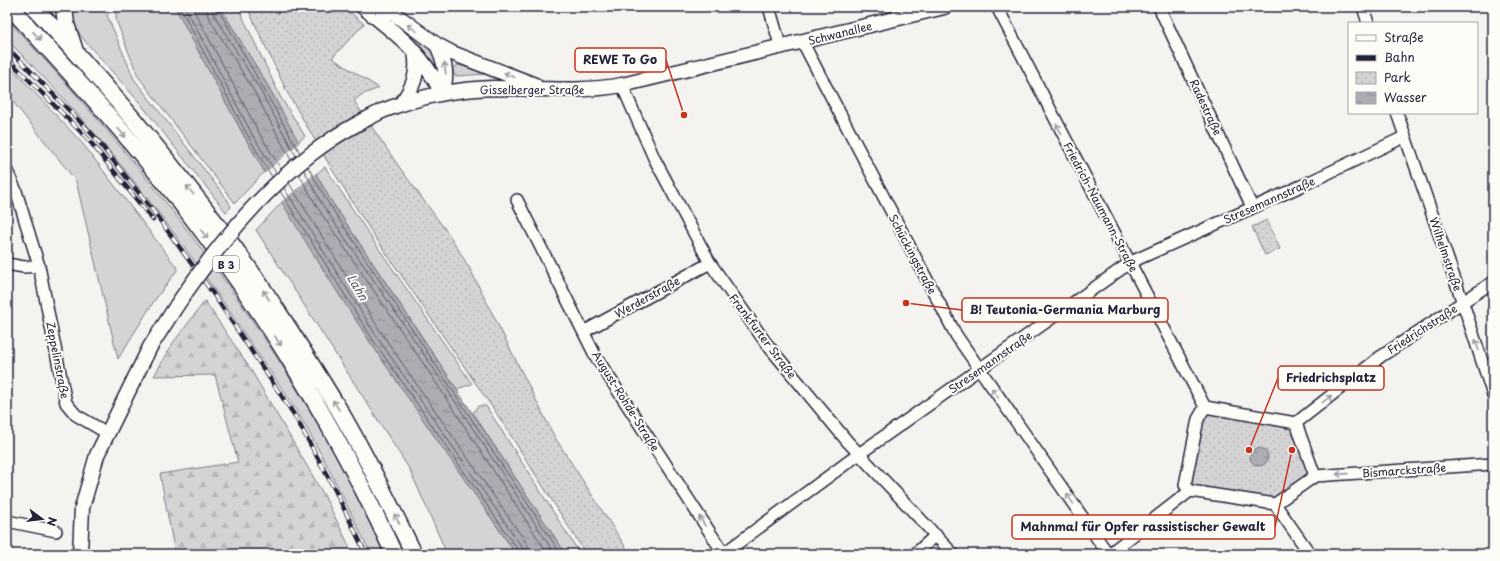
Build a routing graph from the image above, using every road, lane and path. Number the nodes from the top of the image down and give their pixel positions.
1 (10, 7) edge
2 (34, 7) edge
3 (64, 7) edge
4 (363, 7) edge
5 (769, 7) edge
6 (944, 7) edge
7 (998, 7) edge
8 (1159, 7) edge
9 (1363, 7) edge
10 (387, 8) edge
11 (1368, 22) edge
12 (803, 43) junction
13 (437, 45) junction
14 (781, 48) junction
15 (415, 52) junction
16 (76, 53) junction
17 (622, 85) junction
18 (545, 89) junction
19 (442, 93) junction
20 (401, 104) junction
21 (1396, 114) edge
22 (1404, 136) junction
23 (7, 171) edge
24 (517, 200) dead end
25 (1252, 207) junction
26 (710, 262) junction
27 (1130, 262) junction
28 (7, 264) edge
29 (39, 266) junction
30 (1493, 282) edge
31 (1463, 303) junction
32 (585, 331) junction
33 (979, 370) junction
34 (1493, 395) edge
35 (1205, 407) junction
36 (1296, 423) junction
37 (107, 433) junction
38 (859, 454) junction
39 (1493, 464) edge
40 (1315, 476) junction
41 (1190, 491) junction
42 (1275, 504) junction
43 (7, 521) edge
44 (56, 531) dead end
45 (936, 535) junction
46 (80, 554) edge
47 (394, 554) edge
48 (414, 554) edge
49 (724, 554) edge
50 (915, 554) edge
51 (953, 554) edge
52 (1108, 554) edge
53 (1310, 554) edge

1 -> 47 highway, B 3
2 - 16 highway, B 3
3 - 16 highway
4 - 15 main road
5 - 14 street
6 - 12 main road, Schwanallee
27 -> 7 street, Friedrich-Naumann-Straße
8 - 25 street, Radestraße
9 - 11 street
13 -> 10 main road
12 - 14 main road, Schwanallee
12 - 33 street, Schückingstraße
18 -> 13 main road
19 -> 13 main road
14 - 17 main road, Schwanallee
15 - 19 main road
15 - 20 main road
48 -> 16 highway, B 3
17 - 18 main road, Gisselberger Straße
17 - 26 street, Frankfurter Straße
18 - 19 main road, Gisselberger Straße
19 - 20 main road, Gisselberger Straße
20 - 37 main road, Gisselberger Straße, bridge
21 - 22 street, Wilhelmstraße
22 - 25 street, Stresemannstraße
22 - 31 street, Wilhelmstraße
23 - 29 street, Zeppelinstraße
24 - 32 street, August-Rohde-Straße
25 - 27 street, Stresemannstraße
26 - 32 street, Werderstraße
26 - 38 street, Frankfurter Straße
27 - 33 street, Stresemannstraße
27 - 35 street, Friedrich-Naumann-Straße
28 - 29 street
29 - 37 street, Zeppelinstraße
30 - 31 street, Friedrichstraße
34 -> 31 street, Wilhelmstraße
36 -> 31 street, Friedrichstraße
49 -> 32 street, August-Rohde-Straße
33 - 38 street, Stresemannstraße
52 -> 33 street, Schückingstraße
35 - 36 street
35 - 41 street
36 - 40 street
37 - 46 main road
38 - 45 street, Frankfurter Straße
38 - 49 street, Stresemannstraße
39 -> 40 street, Bismarckstraße
40 - 42 street
41 - 42 street
41 - 52 street
42 - 53 street
43 - 44 street
45 - 50 street
45 - 51 street, Frankfurter Straße

